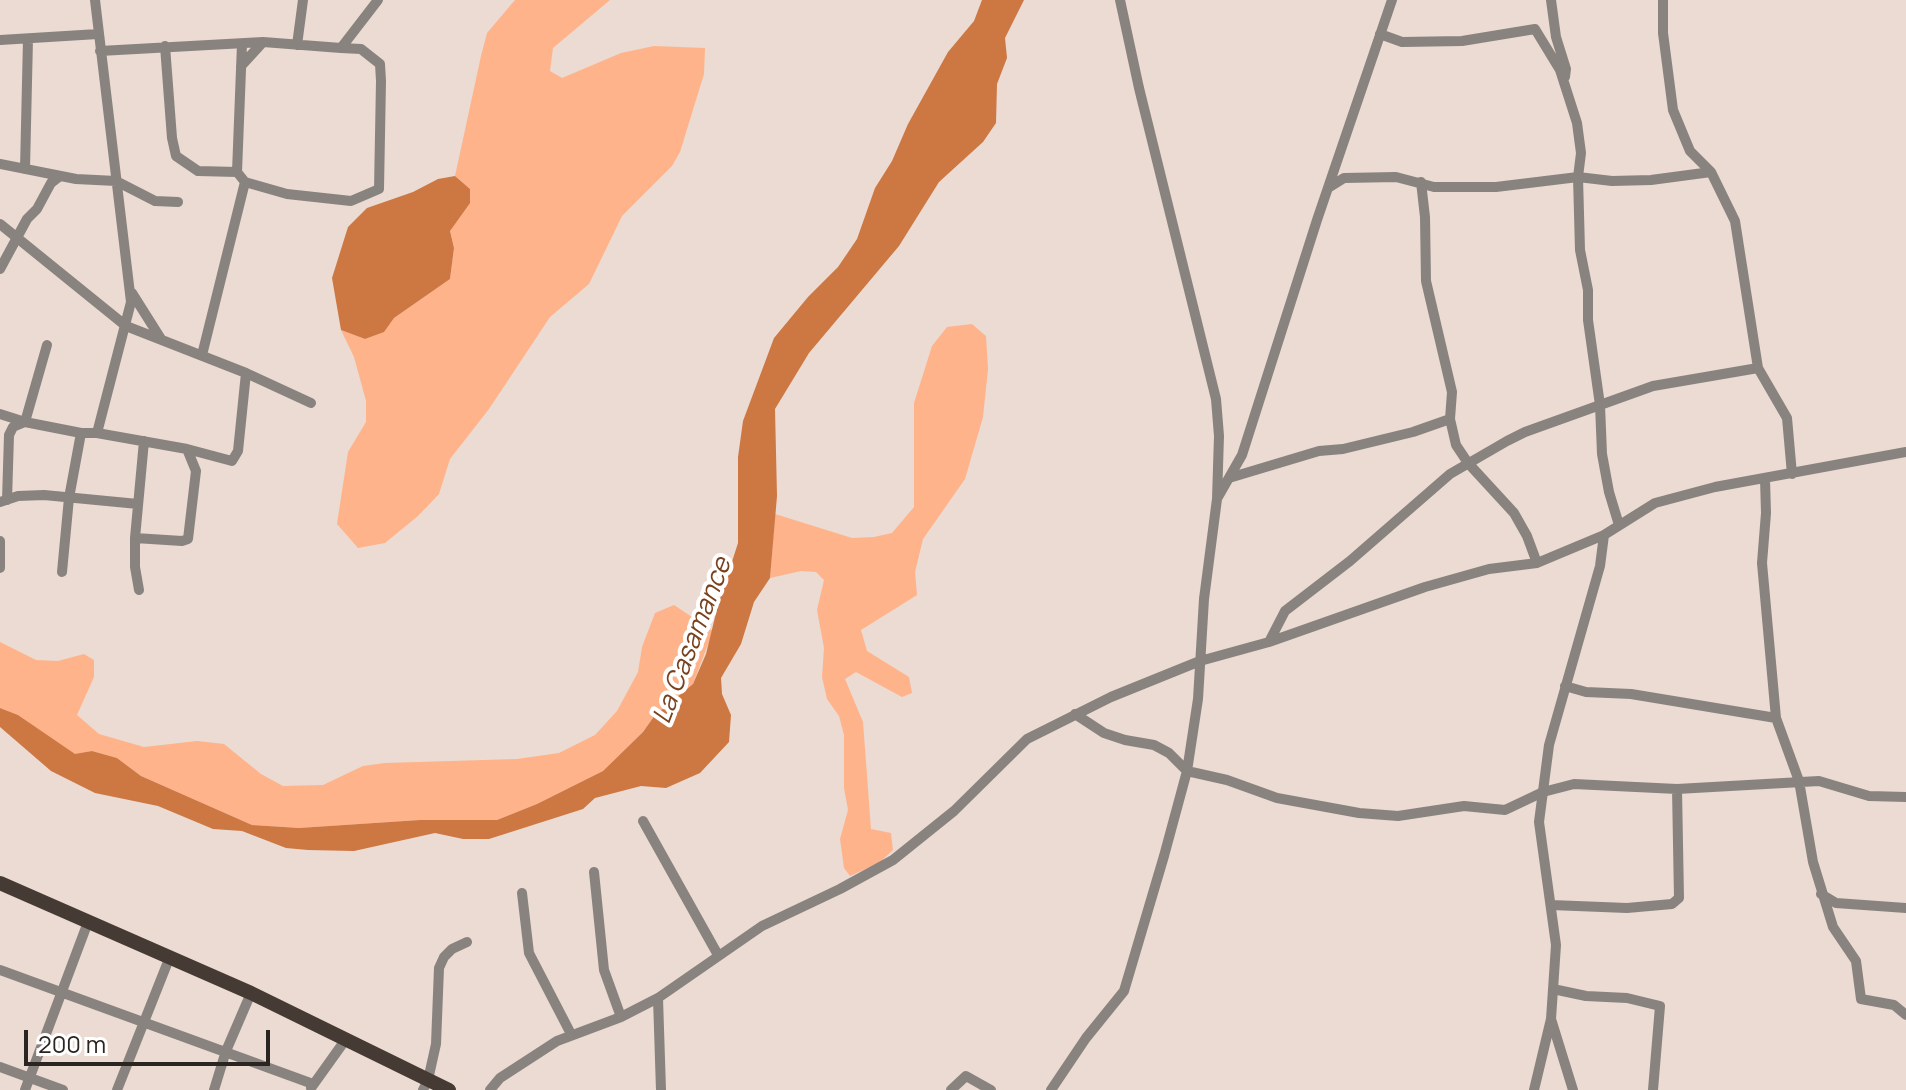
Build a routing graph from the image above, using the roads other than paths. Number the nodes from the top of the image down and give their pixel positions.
1 (95, 0) edge
2 (303, 0) edge
3 (378, 0) edge
4 (1120, 0) edge
5 (1392, 0) edge
6 (1551, 0) edge
7 (1663, 0) edge
8 (98, 34) junction
9 (1380, 34) junction
10 (28, 39) junction
11 (0, 40) edge
12 (263, 42) junction
13 (242, 44) junction
14 (297, 45) junction
15 (165, 46) junction
16 (341, 48) junction
17 (100, 51) junction
18 (241, 66) junction
19 (1564, 83) junction
20 (0, 164) edge
21 (25, 169) junction
22 (237, 172) junction
23 (1711, 172) junction
24 (60, 176) junction
25 (1578, 177) junction
26 (116, 181) junction
27 (245, 182) junction
28 (1421, 182) junction
29 (1328, 188) junction
30 (178, 202) dead end
31 (0, 224) edge
32 (17, 239) junction
33 (0, 269) edge
34 (131, 292) junction
35 (126, 326) junction
36 (161, 339) junction
37 (47, 345) dead end
38 (202, 355) junction
39 (1758, 368) junction
40 (246, 373) junction
41 (311, 403) dead end
42 (1600, 405) junction
43 (0, 414) edge
44 (1450, 419) junction
45 (25, 422) junction
46 (81, 433) junction
47 (97, 433) junction
48 (144, 441) junction
49 (187, 449) junction
50 (1906, 452) edge
51 (206, 454) junction
52 (1468, 463) junction
53 (196, 471) junction
54 (1792, 474) junction
55 (1229, 478) junction
56 (1765, 479) junction
57 (69, 498) junction
58 (1217, 499) junction
59 (4, 501) edge
60 (138, 504) junction
61 (1619, 525) junction
62 (1604, 535) junction
63 (135, 538) junction
64 (0, 541) edge
65 (1537, 563) junction
66 (0, 568) edge
67 (62, 572) dead end
68 (139, 590) dead end
69 (1269, 642) junction
70 (1200, 661) junction
71 (1565, 686) junction
72 (1075, 714) junction
73 (1776, 718) junction
74 (1187, 771) junction
75 (1799, 781) junction
76 (1677, 789) junction
77 (1543, 792) junction
78 (1906, 797) edge
79 (643, 821) dead end
80 (594, 872) dead end
81 (0, 883) edge
82 (522, 893) dead end
83 (1821, 894) junction
84 (1551, 905) junction
85 (1906, 908) edge
86 (88, 922) junction
87 (467, 942) dead end
88 (718, 955) junction
89 (169, 959) junction
90 (0, 970) edge
91 (1553, 989) junction
92 (60, 991) junction
93 (251, 993) junction
94 (658, 998) junction
95 (1906, 1015) edge
96 (621, 1017) junction
97 (1551, 1019) junction
98 (143, 1021) junction
99 (571, 1034) junction
100 (346, 1039) junction
101 (226, 1051) junction
102 (0, 1067) edge
103 (29, 1078) junction
104 (426, 1085) edge
105 (312, 1087) edge
106 (25, 1090) edge
107 (63, 1090) edge
108 (117, 1090) edge
109 (214, 1090) edge
110 (449, 1090) edge
111 (490, 1090) edge
112 (661, 1090) edge
113 (951, 1090) edge
114 (991, 1090) edge
115 (1051, 1090) edge
116 (1534, 1090) edge
117 (1573, 1090) edge
118 (1653, 1090) edge

1 - 8 street
2 - 14 street
3 - 16 street
4 - 58 street
5 - 9 street
6 - 19 street
7 - 23 street
8 - 10 street
8 - 17 street
9 - 19 street
9 - 29 street
10 - 11 street
10 - 21 street
12 - 13 street
12 - 14 street
12 - 18 street
13 - 15 street
13 - 18 street
14 - 16 street
15 - 17 street
15 - 22 street
16 - 27 street
17 - 26 street
18 - 22 street
19 - 25 street
20 - 21 street
21 - 24 street
22 - 27 street
23 - 25 street
23 - 39 street
24 - 26 street
24 - 32 street
25 - 28 street
25 - 42 street
26 - 30 street
26 - 34 street
27 - 38 street
28 - 29 street
28 - 44 street
29 - 55 street
31 - 32 street
32 - 33 street
32 - 35 street
34 - 35 street
34 - 36 street
35 - 36 street
35 - 47 street
36 - 38 street
37 - 45 street
38 - 40 street
39 - 42 street
39 - 54 street
40 - 41 street
40 - 51 street
42 - 52 street
42 - 61 street
43 - 45 street
44 - 52 street
44 - 55 street
45 - 46 street
45 - 59 street
46 - 47 street
46 - 57 street
47 - 48 street
48 - 49 street
48 - 60 street
49 - 51 street
49 - 53 street
50 - 54 street
51 - 53 street
52 - 65 street
52 - 69 street
53 - 63 street
54 - 56 street
55 - 58 street
56 - 61 street
56 - 73 street
57 - 59 street
57 - 60 street
57 - 67 street
58 - 70 street
60 - 63 street
61 - 62 street
62 - 65 street
62 - 71 street
63 - 68 street
64 - 66 street
65 - 69 street
69 - 70 street
70 - 72 street
70 - 74 street
71 - 73 street
71 - 77 street
72 - 74 street
72 - 88 street
73 - 75 street
74 - 77 street
74 - 115 street
75 - 76 street
75 - 78 street
75 - 83 street
76 - 77 street
76 - 84 street
77 - 84 street
79 - 88 street
80 - 96 street
81 - 86 main road
82 - 99 street
83 - 85 street
83 - 95 street
84 - 91 street
86 - 89 main road
86 - 92 street
87 - 104 street
88 - 94 street
89 - 93 main road
89 - 98 street
90 - 92 street
91 - 97 street
91 - 118 street
92 - 98 street
92 - 103 street
93 - 100 main road
93 - 101 street
94 - 96 street
94 - 112 street
96 - 99 street
97 - 116 street
97 - 117 street
98 - 101 street
98 - 108 street
99 - 111 street
100 - 104 main road
100 - 105 street
101 - 105 street
101 - 109 street
102 - 103 street
103 - 106 street
103 - 107 street
104 - 110 main road
113 - 114 street

